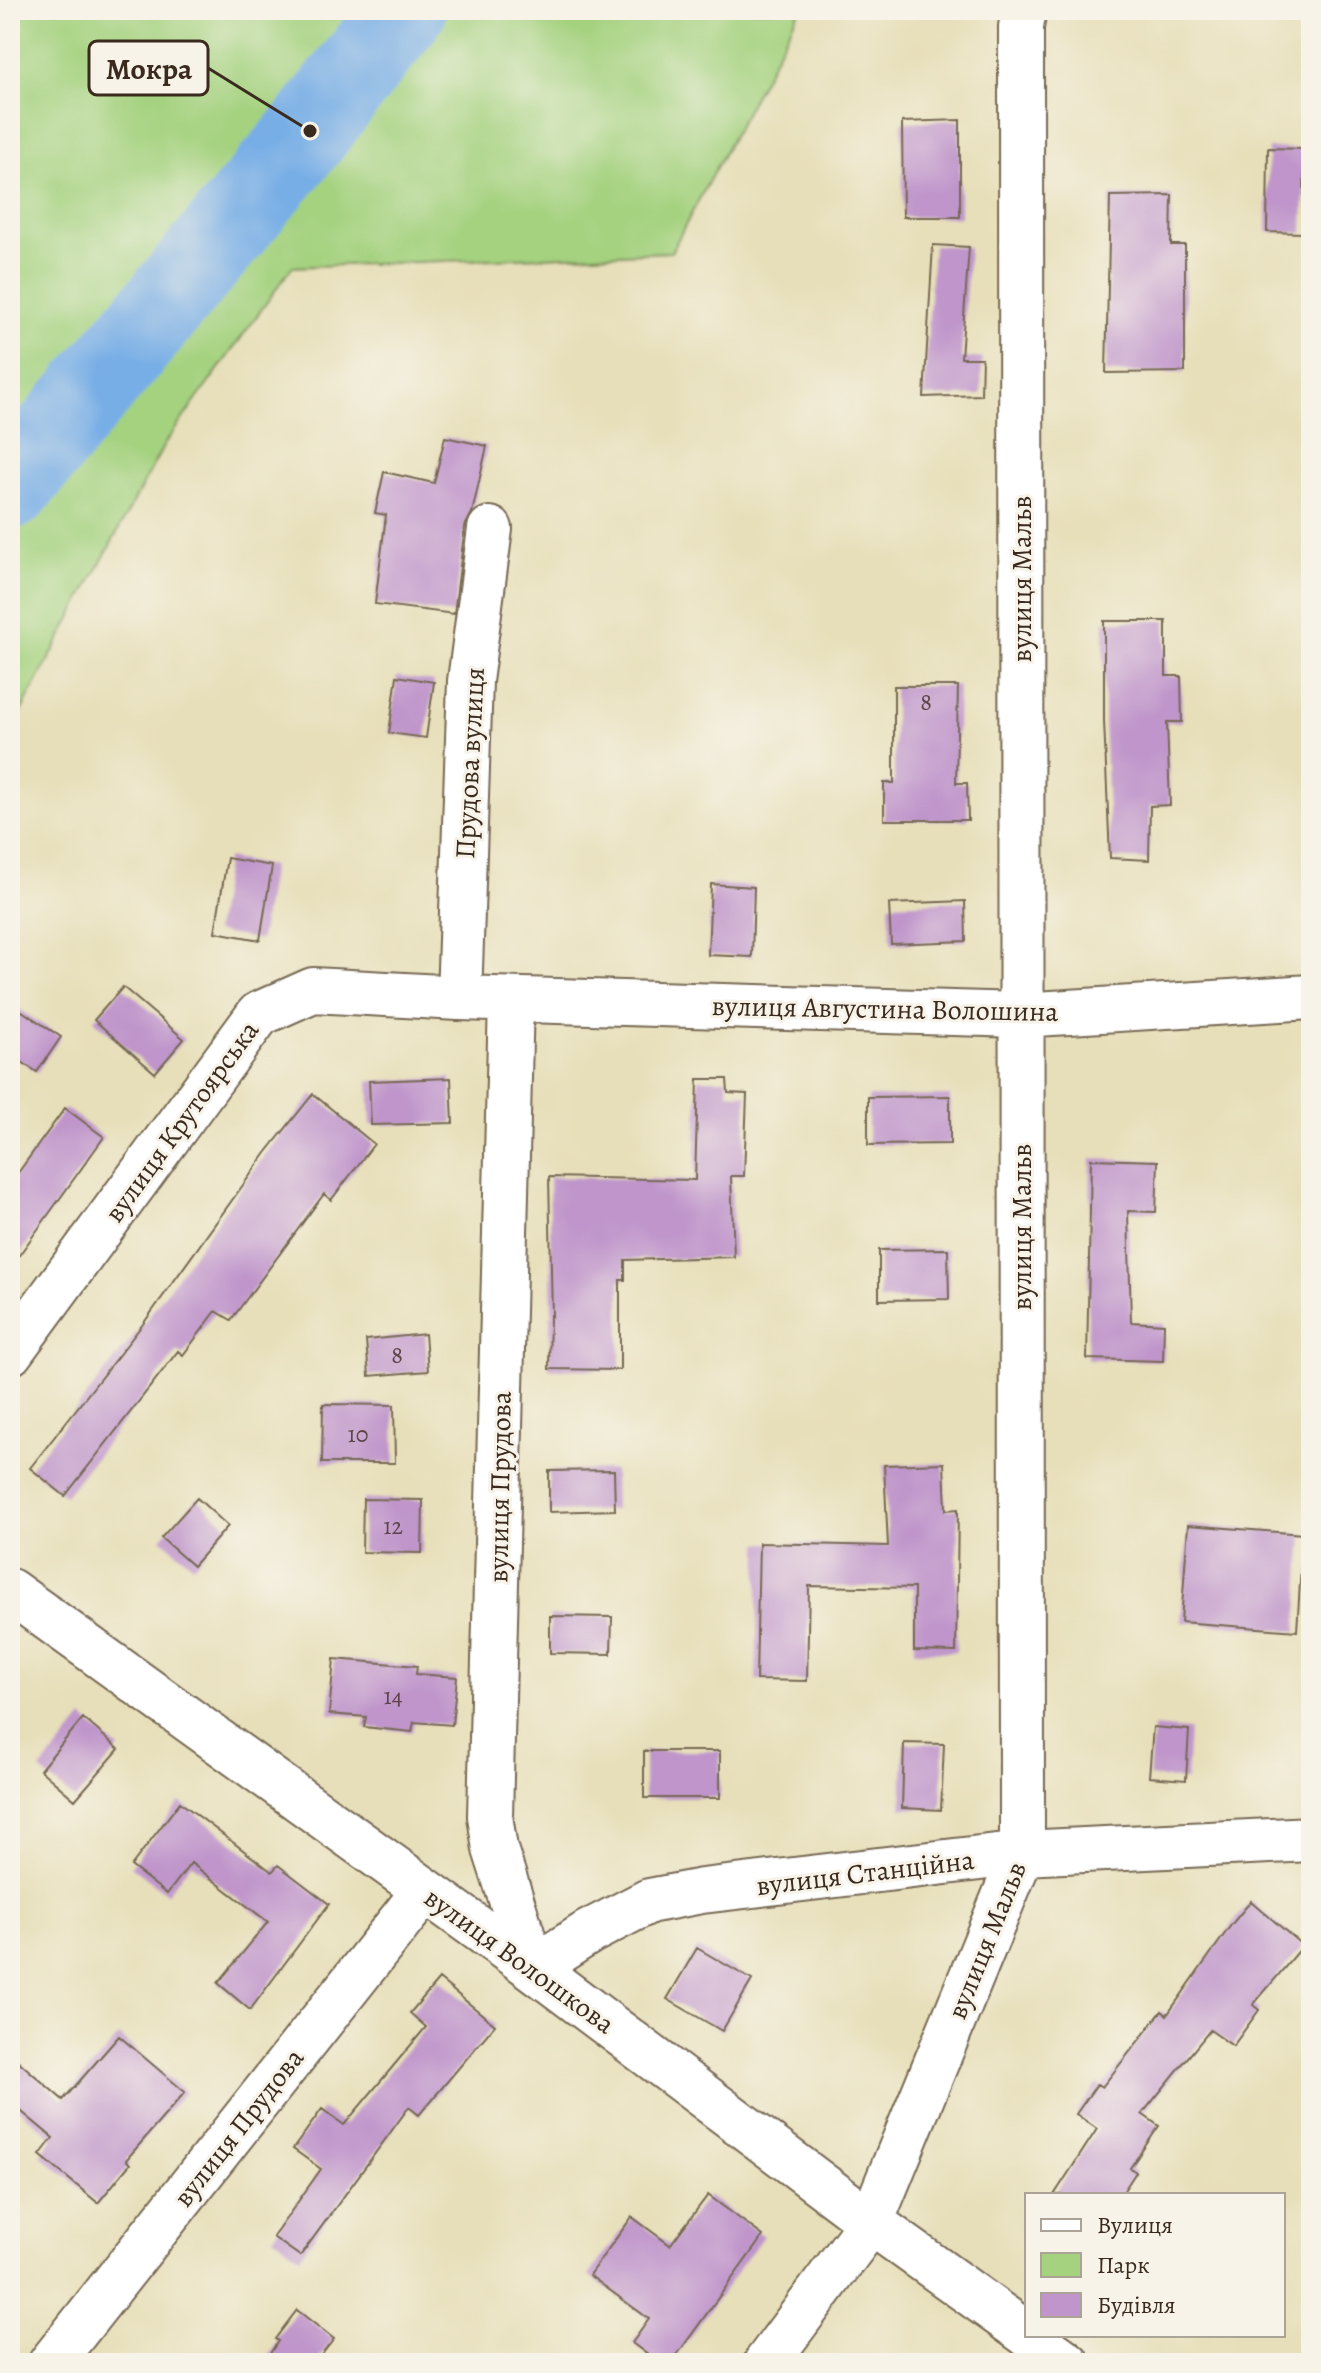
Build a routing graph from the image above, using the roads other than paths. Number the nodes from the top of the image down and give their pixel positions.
1 (1022, 18) edge
2 (490, 529) dead end
3 (1311, 997) edge
4 (459, 998) junction
5 (511, 1000) junction
6 (1020, 1015) junction
7 (10, 1353) edge
8 (10, 1591) edge
9 (1311, 1839) edge
10 (1022, 1853) junction
11 (425, 1890) junction
12 (533, 1968) junction
13 (871, 2222) junction
14 (1025, 2332) edge
15 (1032, 2337) edge
16 (51, 2363) edge
17 (766, 2363) edge
18 (1067, 2363) edge

1 - 6 street, вулиця Мальв
2 - 4 street, Прудова вулиця
3 - 6 street, вулиця Августина Волошина
4 - 5 street, вулиця Августина Волошина
4 - 7 street, вулиця Крутоярська
5 - 6 street, вулиця Августина Волошина
5 - 12 street, вулиця Прудова
6 - 10 street, вулиця Мальв
8 - 11 street, вулиця Волошкова
9 - 10 street, вулиця Станційна
10 - 12 street, вулиця Станційна
10 - 13 street, вулиця Мальв
11 - 12 street, вулиця Волошкова
11 - 16 street, вулиця Прудова
12 - 13 street, вулиця Волошкова
13 - 14 street, вулиця Волошкова
13 - 17 street, вулиця Мальв
15 - 18 street, вулиця Волошкова

